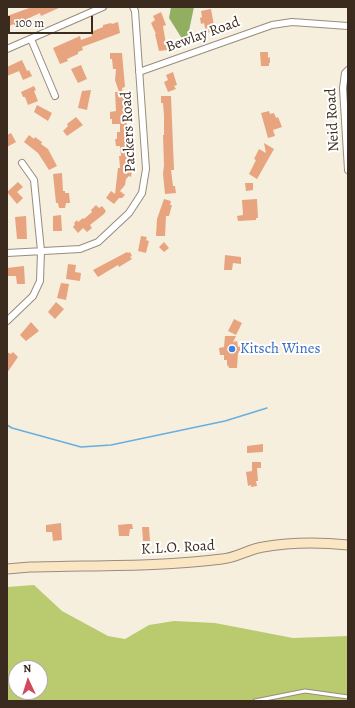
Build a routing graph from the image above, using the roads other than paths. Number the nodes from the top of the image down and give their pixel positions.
1 (102, 7) edge
2 (133, 7) edge
3 (348, 26) edge
4 (31, 38) junction
5 (7, 49) edge
6 (348, 70) edge
7 (139, 72) junction
8 (55, 96) dead end
9 (22, 163) dead end
10 (348, 170) edge
11 (41, 252) junction
12 (7, 253) edge
13 (7, 322) edge
14 (348, 545) edge
15 (7, 569) edge
16 (348, 698) edge
17 (255, 701) edge

1 - 4 street
2 - 7 street, Packers Road
3 - 7 street, Bewlay Road
4 - 5 street
4 - 8 street
6 - 10 street, Neid Road
7 - 11 street, Packers Road
9 - 11 street
11 - 12 street, Packers Road
11 - 13 street
14 - 15 main road, K.L.O. Road
16 - 17 lane

